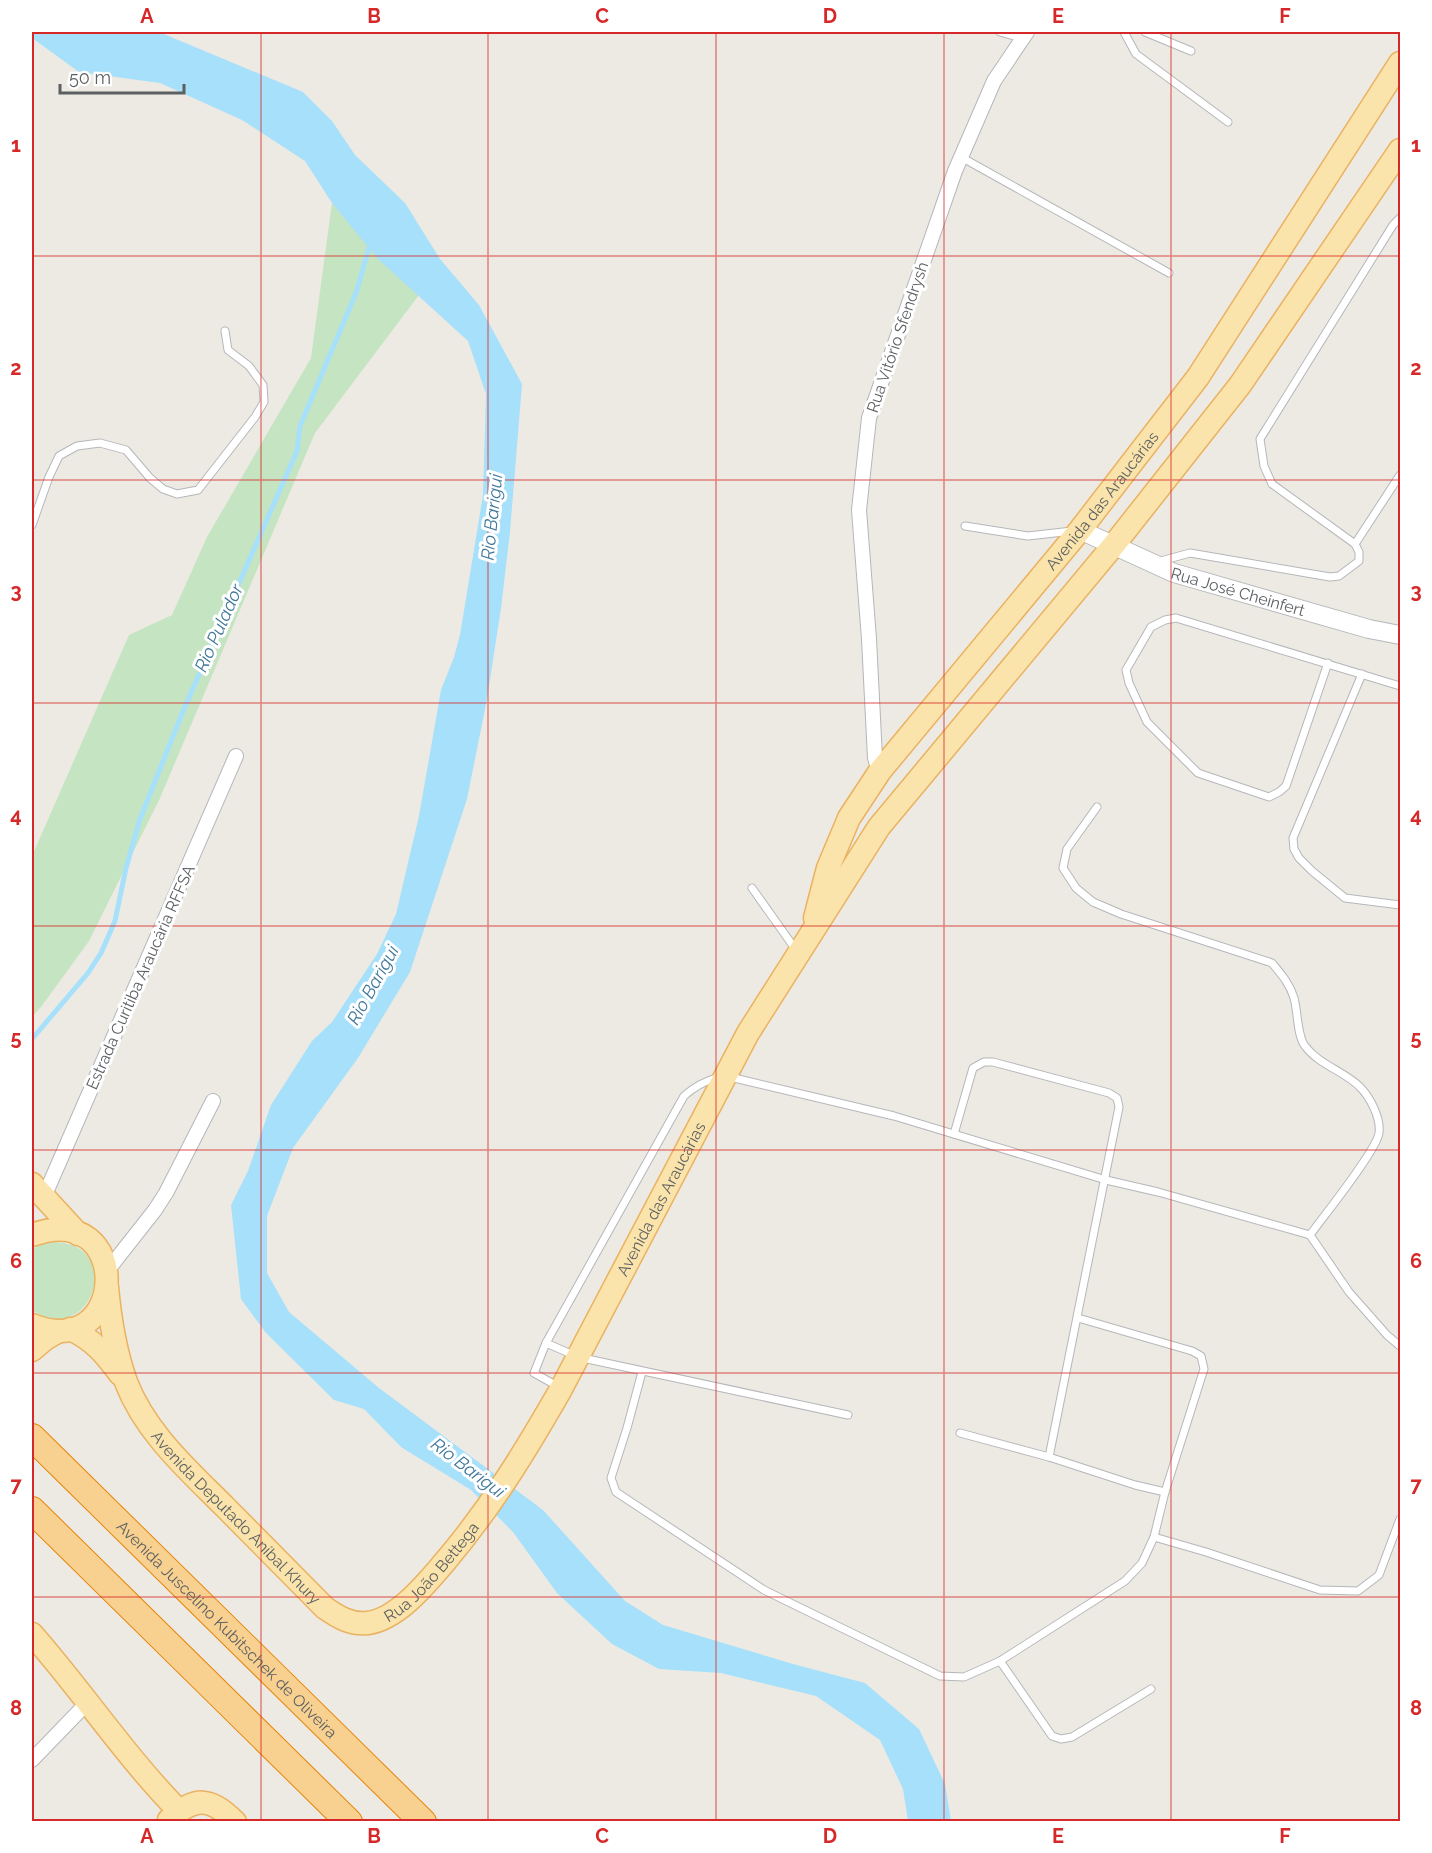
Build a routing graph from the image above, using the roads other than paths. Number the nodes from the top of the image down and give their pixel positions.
1 (1000, 32) edge
2 (1124, 32) edge
3 (1145, 32) edge
4 (1024, 35) edge
5 (1191, 51) dead end
6 (1401, 63) edge
7 (1228, 122) dead end
8 (1401, 150) edge
9 (961, 157) junction
10 (1401, 218) edge
11 (1168, 273) dead end
12 (225, 331) dead end
13 (1401, 475) edge
14 (32, 525) edge
15 (964, 526) dead end
16 (1080, 530) junction
17 (1355, 544) junction
18 (1113, 546) junction
19 (1152, 564) junction
20 (1401, 635) edge
21 (1328, 663) junction
22 (1362, 674) junction
23 (1401, 686) edge
24 (236, 756) dead end
25 (880, 771) junction
26 (1097, 807) dead end
27 (879, 827) junction
28 (753, 888) dead end
29 (1401, 905) edge
30 (805, 945) junction
31 (725, 1075) junction
32 (213, 1101) dead end
33 (954, 1134) junction
34 (1106, 1180) junction
35 (38, 1191) edge
36 (78, 1234) junction
37 (32, 1235) edge
38 (1310, 1235) junction
39 (107, 1279) junction
40 (1078, 1317) junction
41 (32, 1325) edge
42 (65, 1330) junction
43 (546, 1343) junction
44 (1401, 1346) edge
45 (32, 1350) edge
46 (578, 1357) junction
47 (642, 1372) junction
48 (127, 1382) junction
49 (561, 1389) junction
50 (848, 1415) dead end
51 (960, 1433) dead end
52 (40, 1446) edge
53 (1050, 1457) junction
54 (517, 1465) joint
55 (1166, 1492) junction
56 (32, 1510) edge
57 (1401, 1519) edge
58 (1154, 1537) junction
59 (369, 1623) joint
60 (32, 1635) edge
61 (1000, 1661) junction
62 (1151, 1689) dead end
63 (88, 1702) junction
64 (32, 1760) edge
65 (173, 1816) edge
66 (235, 1821) edge
67 (349, 1821) edge
68 (423, 1821) edge

1 - 4 lane
2 - 7 lane
3 - 5 lane
4 - 9 street, Rua Vitório Sfendrysh
6 - 16 main road, Avenida das Araucárias
8 - 18 main road, Avenida das Araucárias
9 - 11 lane
9 - 25 street, Rua Vitório Sfendrysh
10 - 17 lane
12 - 14 lane
13 - 17 lane
15 - 16 lane
16 - 18 street, Rua José Cheinfert
16 - 25 main road, Avenida das Araucárias
17 - 19 lane
18 - 19 street, Rua José Cheinfert
18 - 27 main road, Avenida das Araucárias
19 - 20 street, Rua José Cheinfert
21 - 21 lane
21 - 22 lane
22 - 23 lane
22 - 29 lane
24 - 35 street, Estrada Curitiba Araucária RFFSA
25 - 27 main road
25 - 30 main road, Avenida das Araucárias
26 - 38 lane
27 - 30 main road, Avenida das Araucárias
28 - 30 lane
30 - 31 main road, Avenida das Araucárias
31 - 33 lane
31 - 43 lane
31 - 46 main road, Avenida das Araucárias
32 - 39 street
33 - 34 lane
33 - 34 lane
34 - 38 lane
34 - 40 lane
35 - 36 main road
36 - 37 main road
36 - 39 main road
38 - 44 lane
39 - 42 main road
39 - 48 main road, Avenida Deputado Aníbal Khury
40 - 53 lane
40 - 55 lane
41 - 42 main road, Avenida Deputado Aníbal Khury
42 - 45 main road
42 - 48 main road, Avenida Deputado Aníbal Khury
43 - 46 lane
43 - 49 lane
46 - 47 lane
46 - 49 main road, Avenida das Araucárias
47 - 50 lane
47 - 61 lane
48 - 59 main road, Avenida Deputado Aníbal Khury
49 - 54 main road, Avenida das Araucárias
51 - 53 lane
52 - 68 highway, Avenida Juscelino Kubitschek de Oliveira
53 - 55 lane
54 - 59 main road, Rua João Bettega
55 - 58 lane
56 - 67 highway
57 - 58 lane
58 - 61 lane
60 - 63 main road
61 - 62 lane
63 - 64 street
63 - 65 main road
65 - 66 main road

